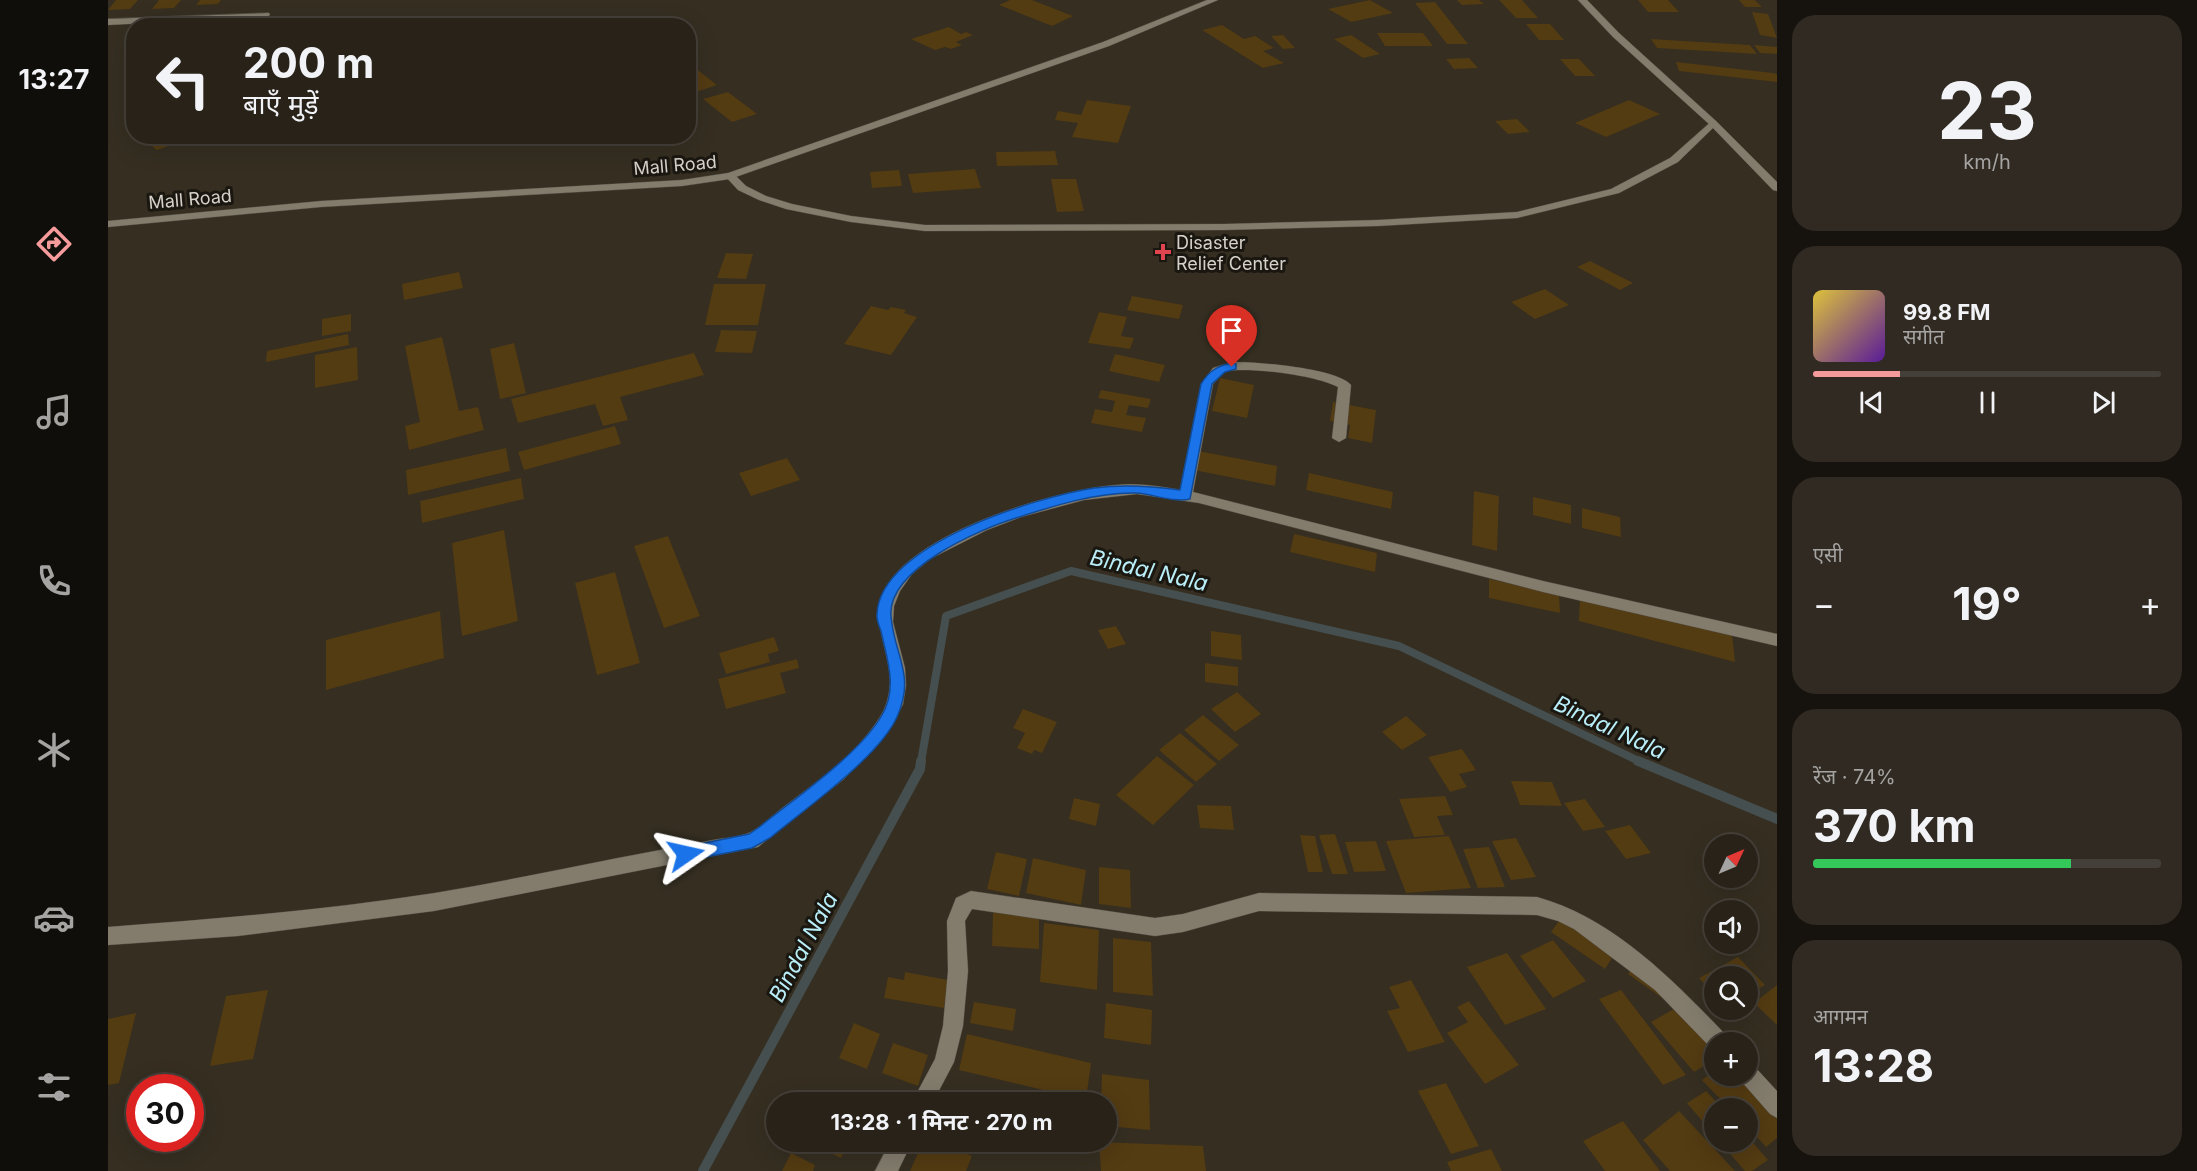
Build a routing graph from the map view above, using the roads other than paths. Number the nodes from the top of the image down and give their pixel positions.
1 (1214, 0) edge
2 (1582, 0) edge
3 (266, 15) dead end
4 (198, 18) edge
5 (126, 21) edge
6 (108, 22) edge
7 (1713, 123) junction
8 (730, 176) junction
9 (1777, 188) edge
10 (108, 224) edge
11 (1340, 438) dead end
12 (1186, 495) junction
13 (1777, 640) edge
14 (108, 936) edge
15 (1709, 1032) edge
16 (1758, 1085) edge
17 (928, 1092) edge
18 (1777, 1107) edge
19 (896, 1152) edge
20 (886, 1171) edge

1 - 8 street, Mall Road
2 - 7 street
3 - 4 street
5 - 6 street
7 - 8 street
7 - 9 street
8 - 10 street, Mall Road
11 - 12 street
12 - 13 street
12 - 14 street
15 - 17 street
16 - 18 street
19 - 20 street

